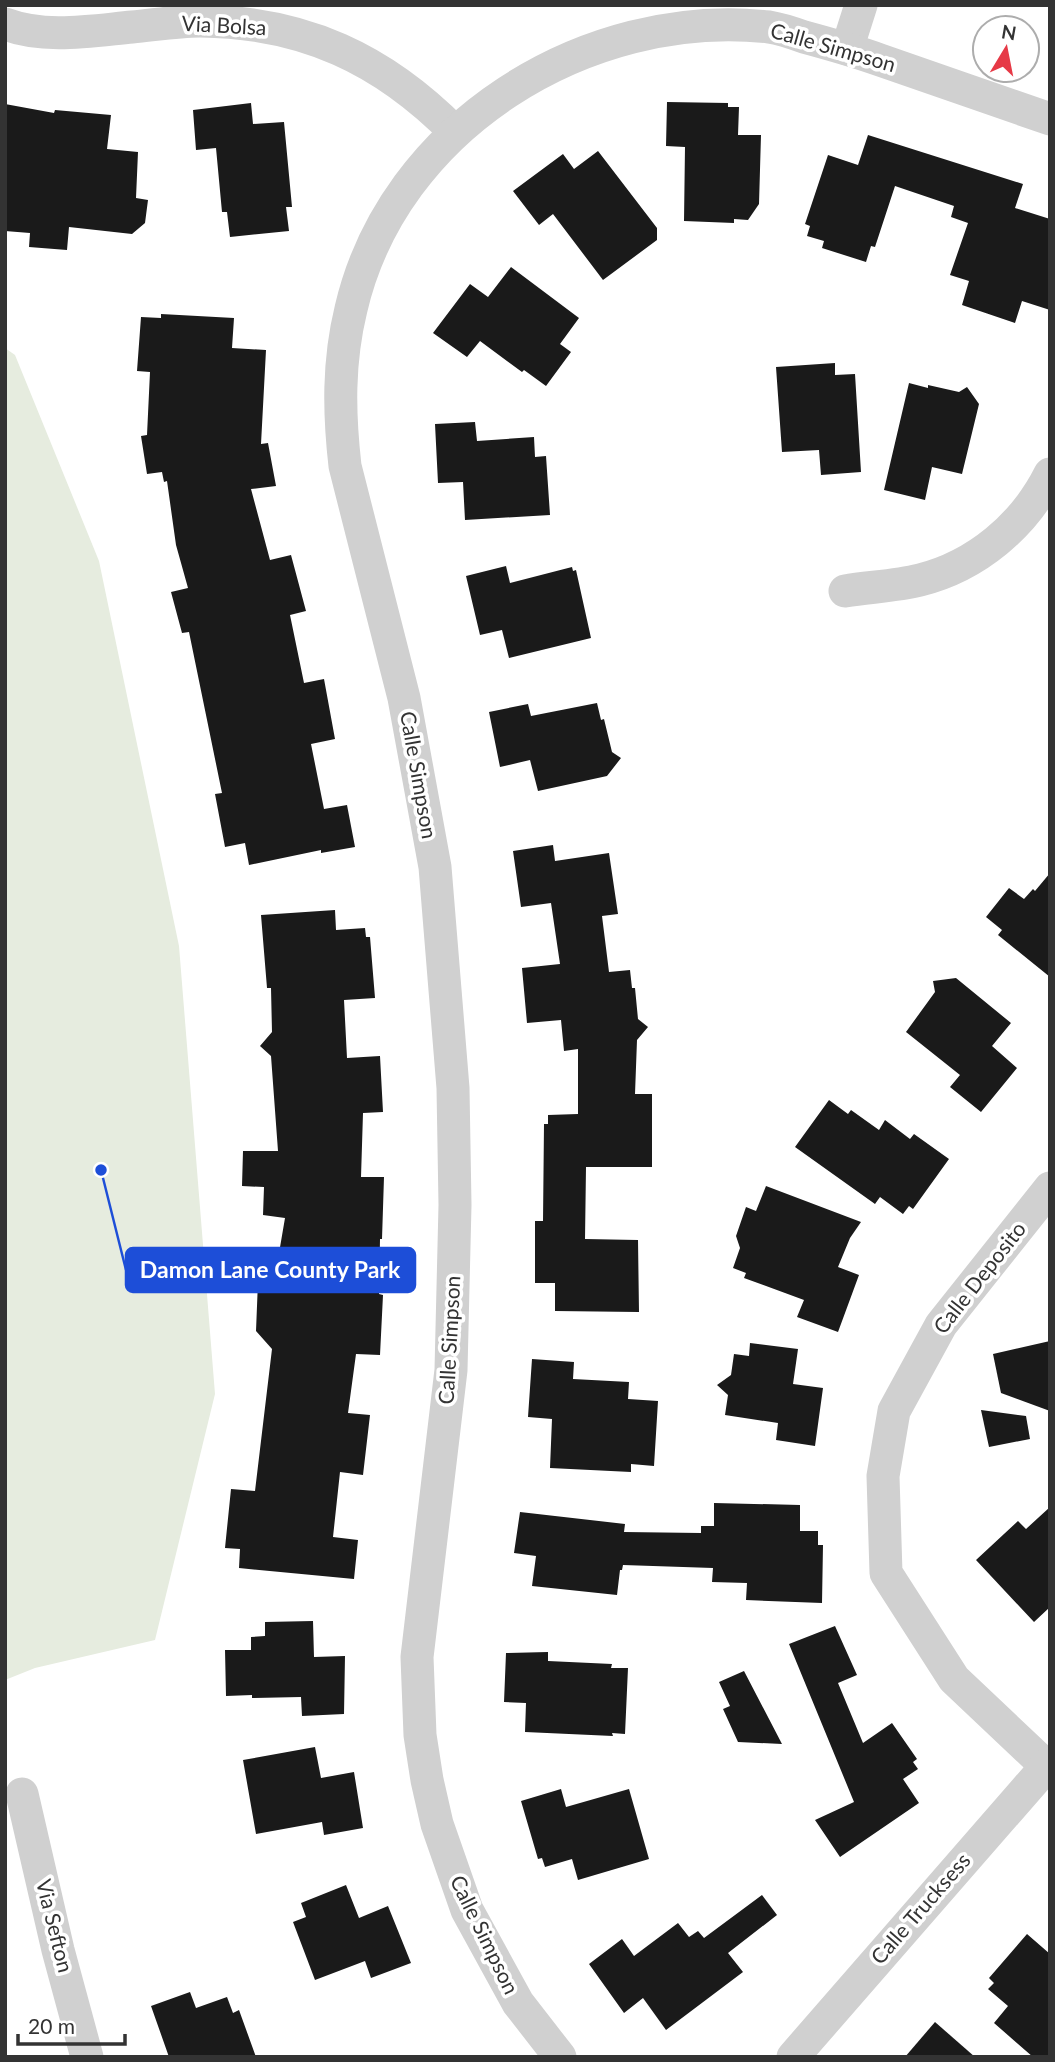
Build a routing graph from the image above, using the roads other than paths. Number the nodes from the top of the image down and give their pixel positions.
1 (861, 5) edge
2 (5, 24) edge
3 (847, 49) junction
4 (1050, 119) edge
5 (456, 132) junction
6 (1050, 474) edge
7 (845, 591) dead end
8 (1050, 1188) edge
9 (1048, 1764) edge
10 (22, 1794) dead end
11 (88, 2057) edge
12 (560, 2057) edge
13 (793, 2057) edge

1 - 3 street
2 - 5 street, Via Bolsa
3 - 4 street, Calle Simpson
3 - 5 street, Calle Simpson
5 - 12 street, Calle Simpson
6 - 7 street
8 - 9 street, Calle Deposito
9 - 13 street, Calle Trucksess
10 - 11 street, Via Sefton

